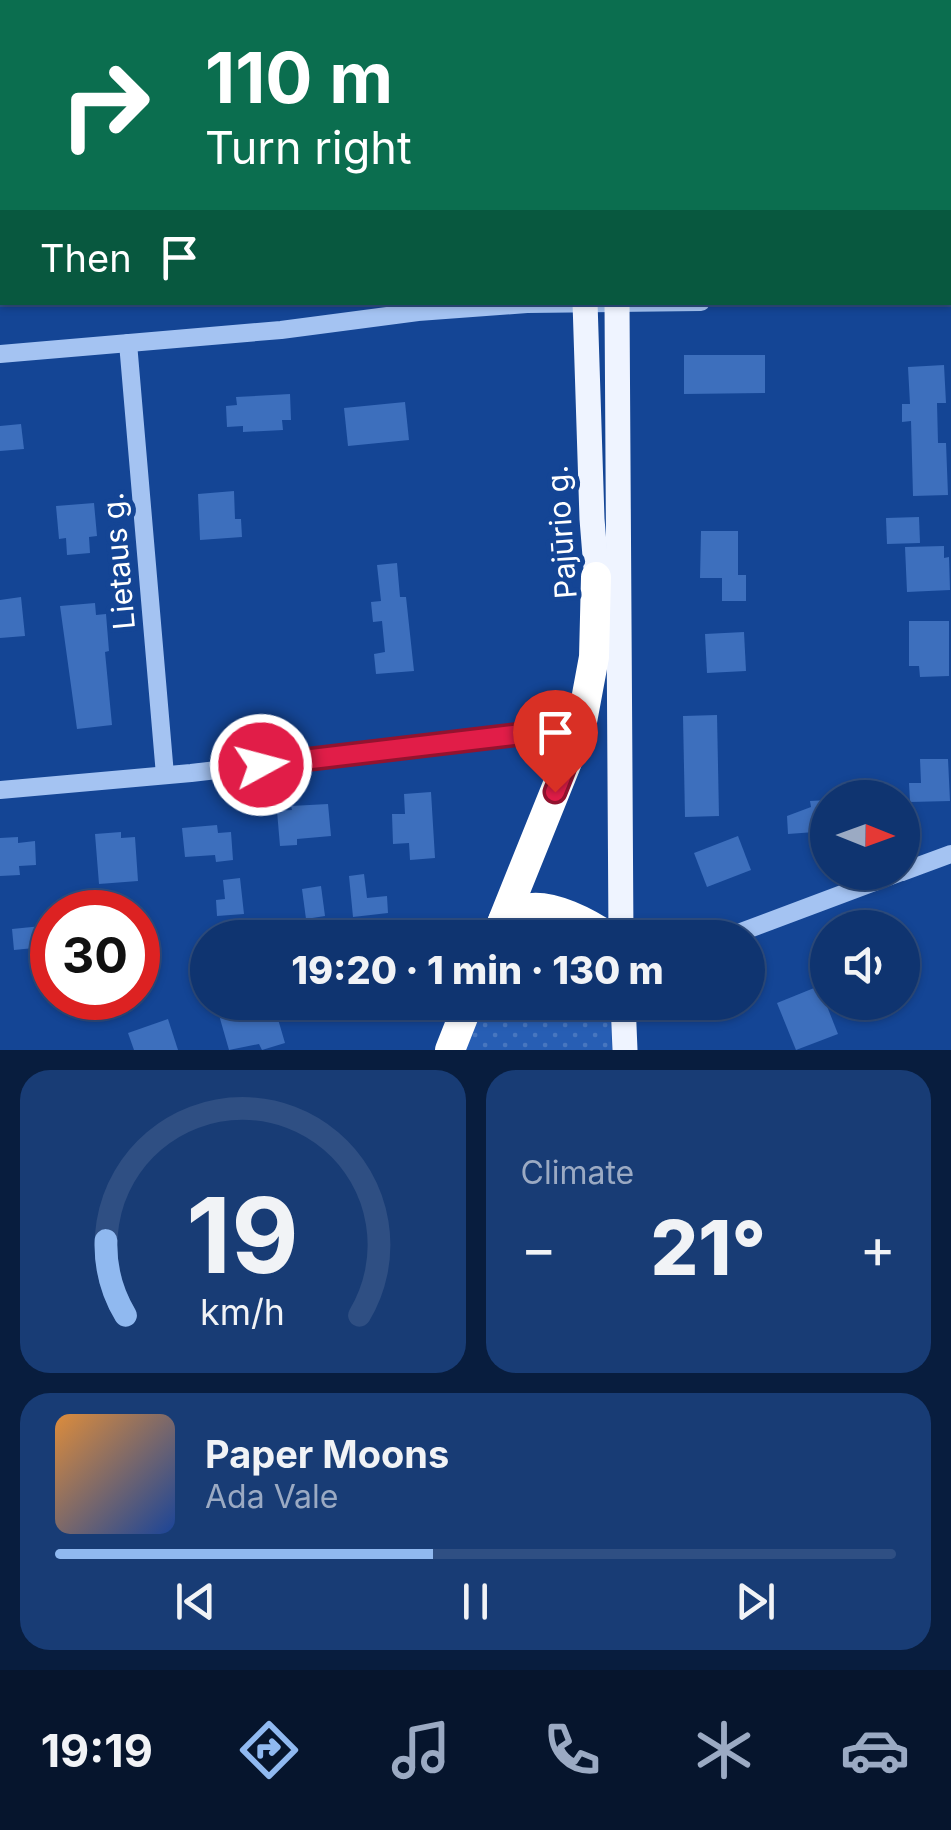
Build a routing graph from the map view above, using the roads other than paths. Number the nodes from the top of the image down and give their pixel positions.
1 (513, 305) edge
2 (585, 305) edge
3 (617, 305) edge
4 (128, 343) junction
5 (0, 354) edge
6 (596, 577) junction
7 (581, 727) junction
8 (618, 756) junction
9 (166, 775) junction
10 (0, 790) edge
11 (951, 854) edge
12 (920, 865) edge
13 (854, 890) edge
14 (504, 920) edge
15 (512, 920) edge
16 (578, 920) edge
17 (621, 920) edge
18 (765, 923) edge
19 (462, 1020) edge
20 (624, 1020) edge
21 (450, 1050) edge
22 (625, 1050) edge

1 - 4 street
2 - 6 main road, Pajūrio g.
3 - 8 main road, Pajūrio g.
4 - 5 street
4 - 9 street, Lietaus g.
6 - 7 highway
6 - 8 main road, Pajūrio g.
7 - 9 street
7 - 14 highway
8 - 17 main road, Pajūrio g.
9 - 10 street
11 - 12 street
13 - 18 street
15 - 16 highway
19 - 21 highway
20 - 22 main road

